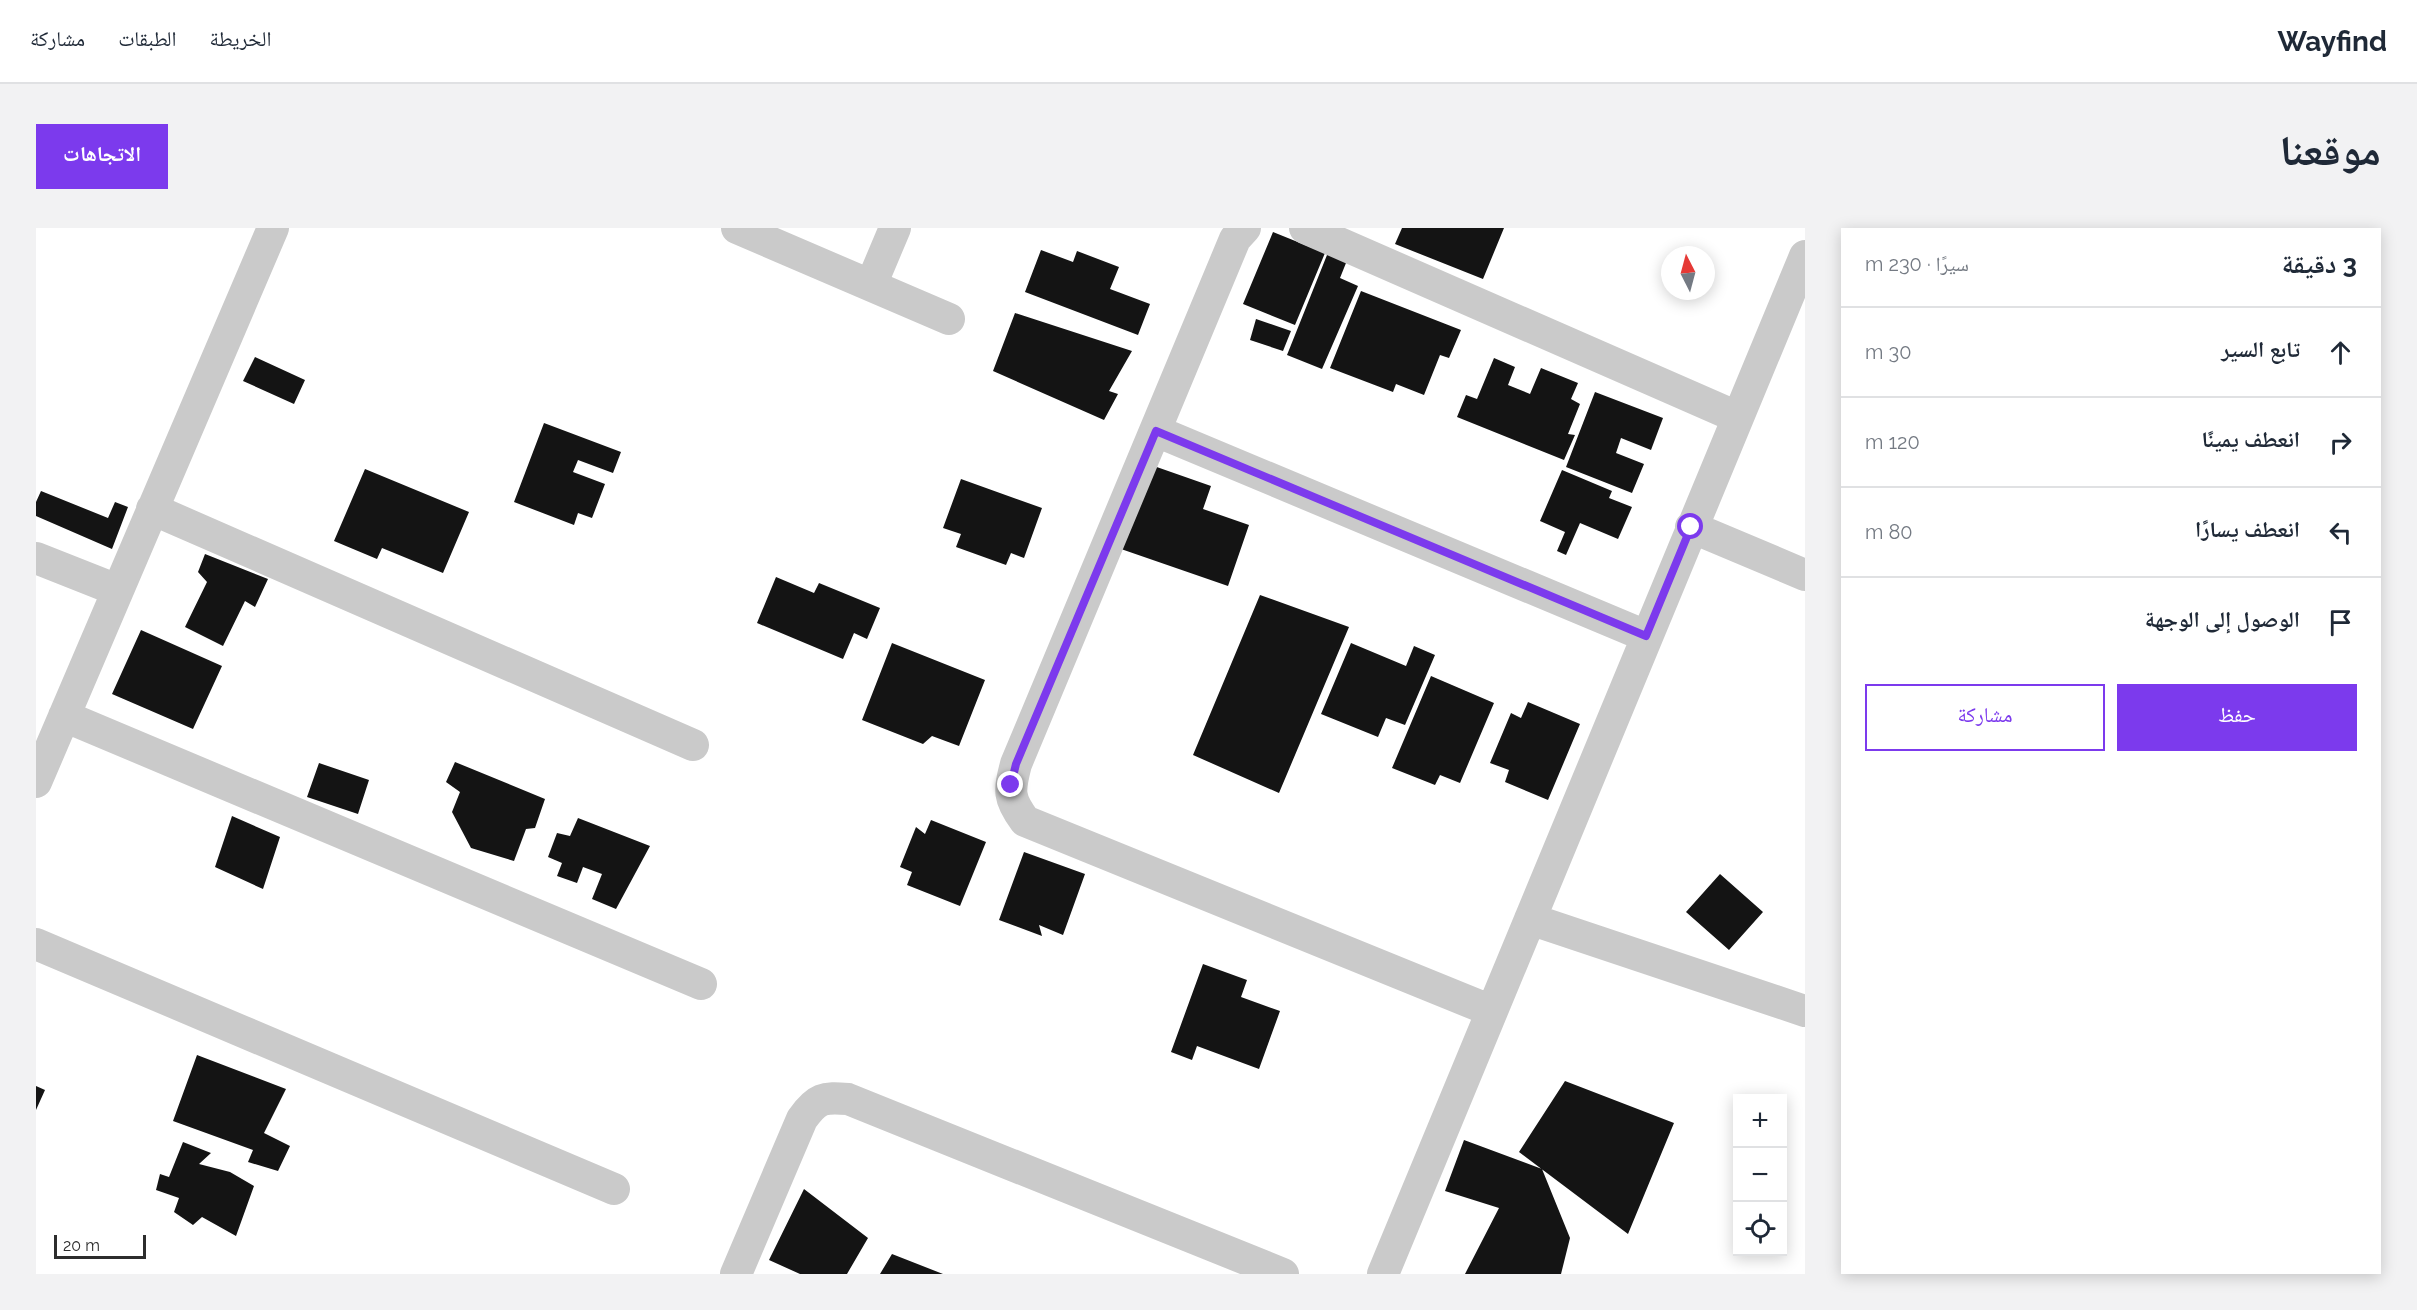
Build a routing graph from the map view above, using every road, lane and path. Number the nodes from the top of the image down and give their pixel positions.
1 (273, 228) edge
2 (737, 228) edge
3 (895, 228) edge
4 (1245, 228) edge
5 (1305, 228) edge
6 (1805, 256) edge
7 (871, 285) junction
8 (949, 319) dead end
9 (1737, 417) junction
10 (1156, 431) junction
11 (152, 508) junction
12 (1691, 527) junction
13 (36, 558) edge
14 (1805, 575) edge
15 (117, 590) junction
16 (1646, 636) junction
17 (64, 716) junction
18 (693, 745) dead end
19 (36, 782) edge
20 (1530, 919) junction
21 (36, 944) edge
22 (701, 984) dead end
23 (1492, 1011) junction
24 (1805, 1011) edge
25 (614, 1189) dead end
26 (736, 1274) edge
27 (1283, 1274) edge
28 (1383, 1274) edge

1 - 11 street
2 - 7 street
3 - 7 street
4 - 10 street
5 - 9 street
6 - 9 street
7 - 8 street
9 - 12 street
10 - 16 street
10 - 23 street
11 - 15 street
11 - 18 street
12 - 14 street
12 - 16 street
13 - 15 street
15 - 17 street
16 - 20 street
17 - 19 street
17 - 22 street
20 - 23 street
20 - 24 street
21 - 25 street
23 - 28 street
26 - 27 street

